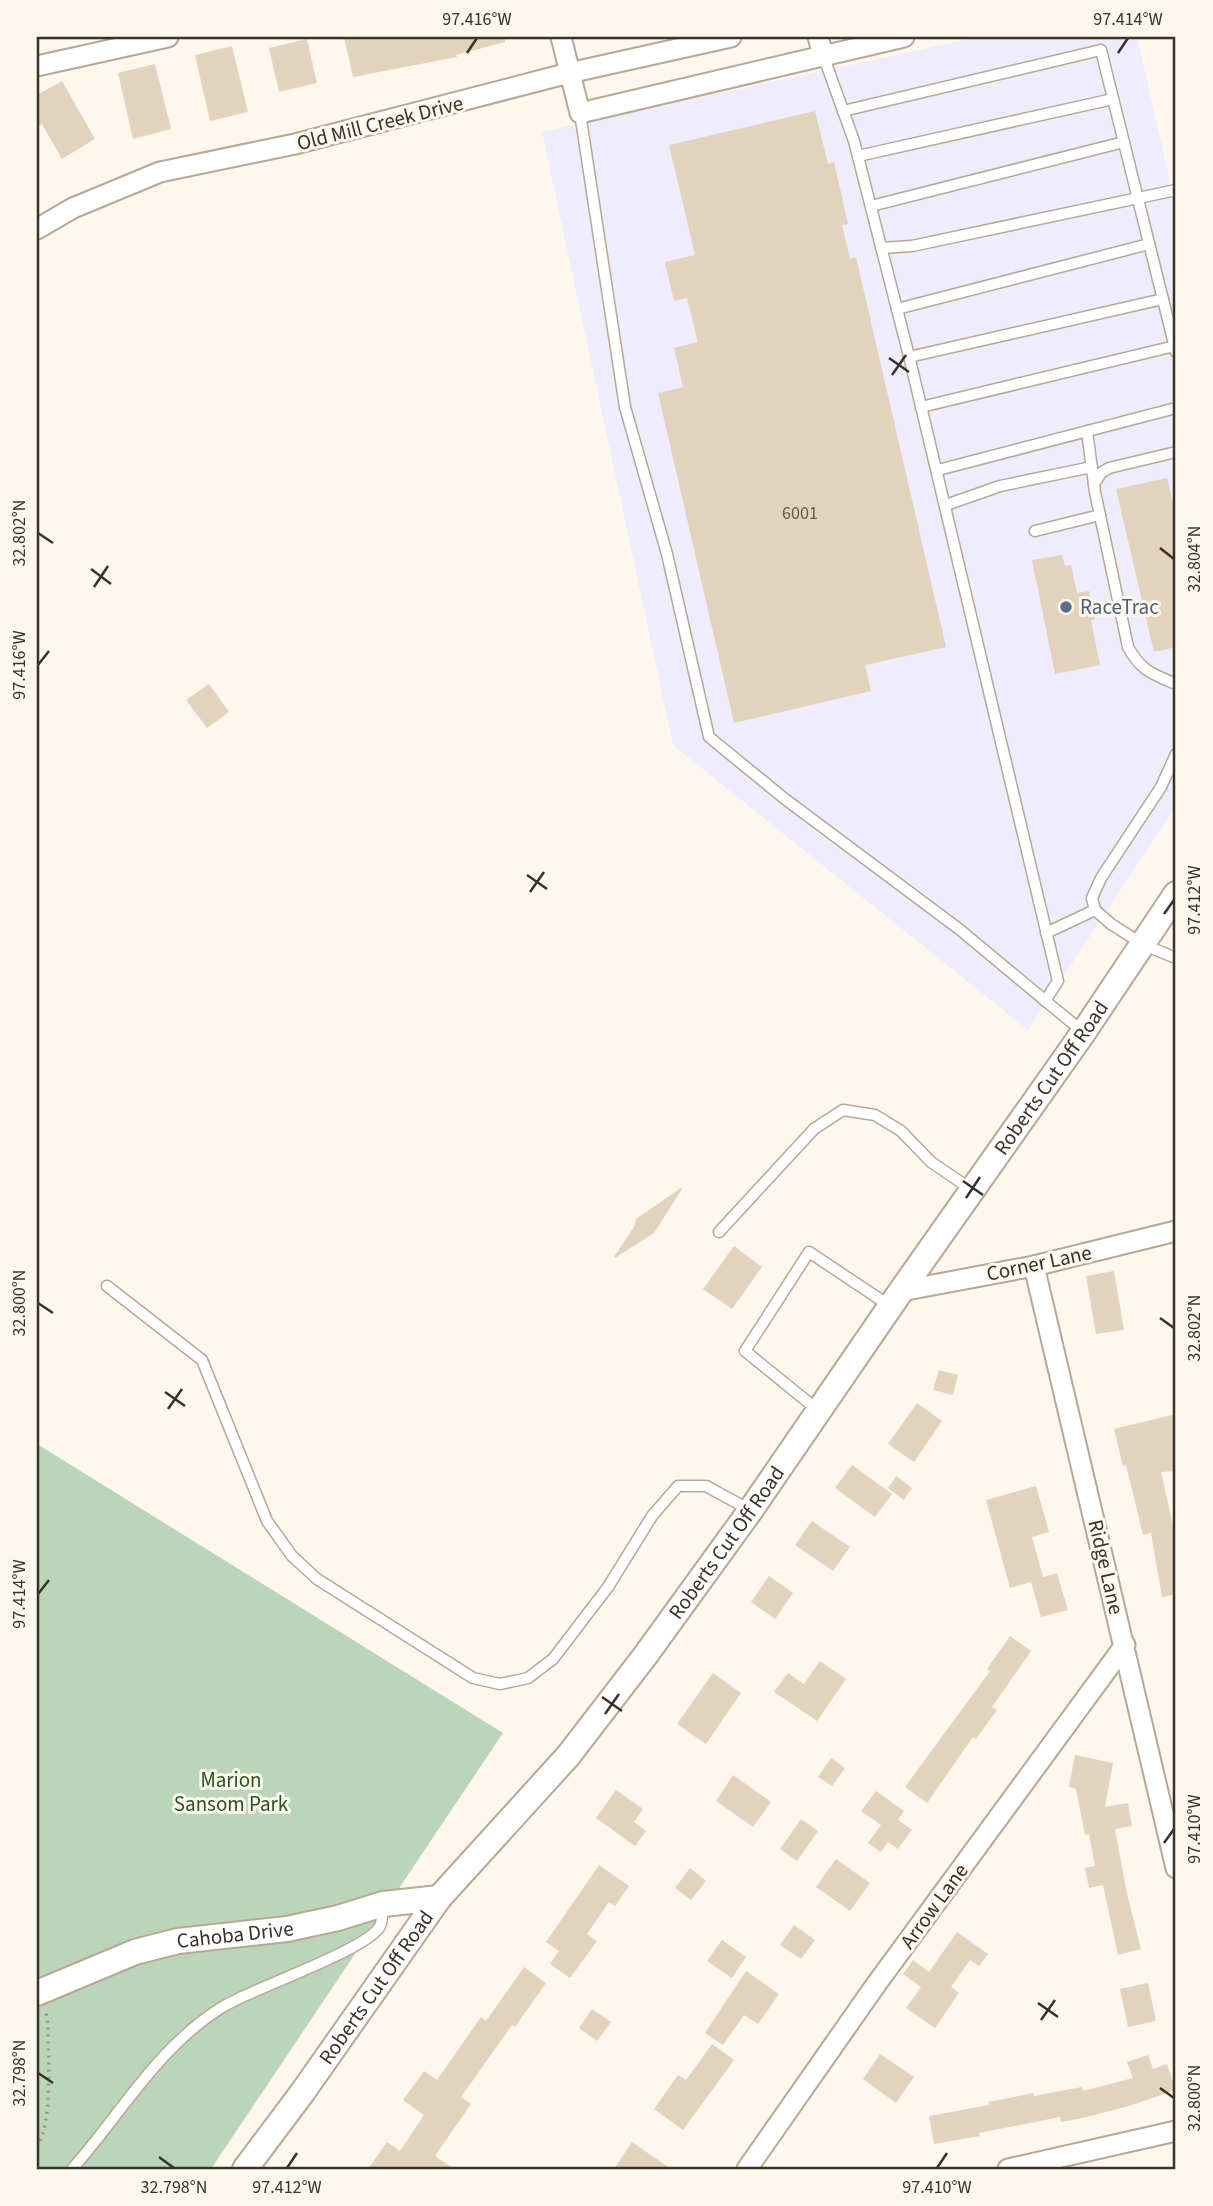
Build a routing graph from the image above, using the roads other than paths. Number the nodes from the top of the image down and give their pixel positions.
1 (168, 37) edge
2 (561, 37) edge
3 (731, 37) edge
4 (904, 37) edge
5 (821, 46) edge
6 (37, 66) edge
7 (569, 74) junction
8 (1113, 99) junction
9 (843, 111) junction
10 (580, 113) junction
11 (1124, 142) junction
12 (858, 156) junction
13 (1176, 190) edge
14 (1138, 199) junction
15 (871, 206) junction
16 (37, 229) edge
17 (1149, 244) junction
18 (881, 248) junction
19 (1163, 299) junction
20 (897, 309) junction
21 (1175, 349) edge
22 (909, 357) junction
23 (921, 407) junction
24 (1176, 408) edge
25 (1087, 432) junction
26 (1176, 452) edge
27 (1091, 467) junction
28 (938, 470) junction
29 (1094, 484) junction
30 (946, 505) junction
31 (1100, 515) junction
32 (1035, 531) dead end
33 (1176, 684) edge
34 (1176, 754) edge
35 (1176, 894) edge
36 (1095, 910) junction
37 (1046, 933) junction
38 (1144, 945) junction
39 (1176, 958) edge
40 (1045, 1001) junction
41 (1083, 1033) junction
42 (972, 1190) junction
43 (1176, 1231) edge
44 (719, 1232) dead end
45 (1034, 1266) junction
46 (107, 1286) dead end
47 (896, 1299) junction
48 (819, 1411) junction
49 (750, 1511) junction
50 (1125, 1645) junction
51 (1176, 1868) edge
52 (439, 1898) junction
53 (383, 1904) junction
54 (39, 1992) edge
55 (1176, 2130) edge
56 (72, 2169) edge
57 (245, 2169) edge
58 (747, 2169) edge
59 (1008, 2169) edge

1 - 6 street
2 - 7 street
3 - 7 street, Old Mill Creek Drive
4 - 5 street
5 - 9 lane
5 - 10 street
7 - 10 street
7 - 16 street, Old Mill Creek Drive
8 - 9 lane
8 - 11 lane
8 - 12 lane
9 - 12 lane
10 - 40 lane
11 - 14 lane
11 - 15 lane
12 - 15 lane
13 - 14 lane
14 - 17 lane
14 - 18 lane
15 - 18 lane
17 - 19 lane
17 - 20 lane
18 - 20 lane
19 - 21 lane
19 - 22 lane
20 - 22 lane
21 - 23 lane
22 - 23 lane
23 - 28 lane
24 - 25 lane
25 - 27 lane
25 - 28 lane
26 - 29 lane
27 - 29 lane
27 - 30 lane
28 - 30 lane
29 - 31 lane
30 - 37 lane
31 - 32 lane
31 - 33 lane
34 - 36 lane
35 - 38 street, Roberts Cut Off Road
36 - 37 lane
36 - 38 lane
37 - 40 lane
38 - 39 lane
38 - 41 street, Roberts Cut Off Road
40 - 41 lane
41 - 42 street, Roberts Cut Off Road
42 - 44 lane
42 - 47 street, Roberts Cut Off Road
43 - 45 street, Corner Lane
45 - 47 street, Corner Lane
45 - 50 street, Ridge Lane
46 - 49 lane
47 - 48 street, Roberts Cut Off Road
47 - 48 lane
48 - 49 street, Roberts Cut Off Road
49 - 52 street, Roberts Cut Off Road
50 - 51 street, Ridge Lane
50 - 58 street, Arrow Lane
52 - 53 street, Cahoba Drive
52 - 57 street, Roberts Cut Off Road
53 - 54 street, Cahoba Drive
53 - 56 lane
55 - 59 street

